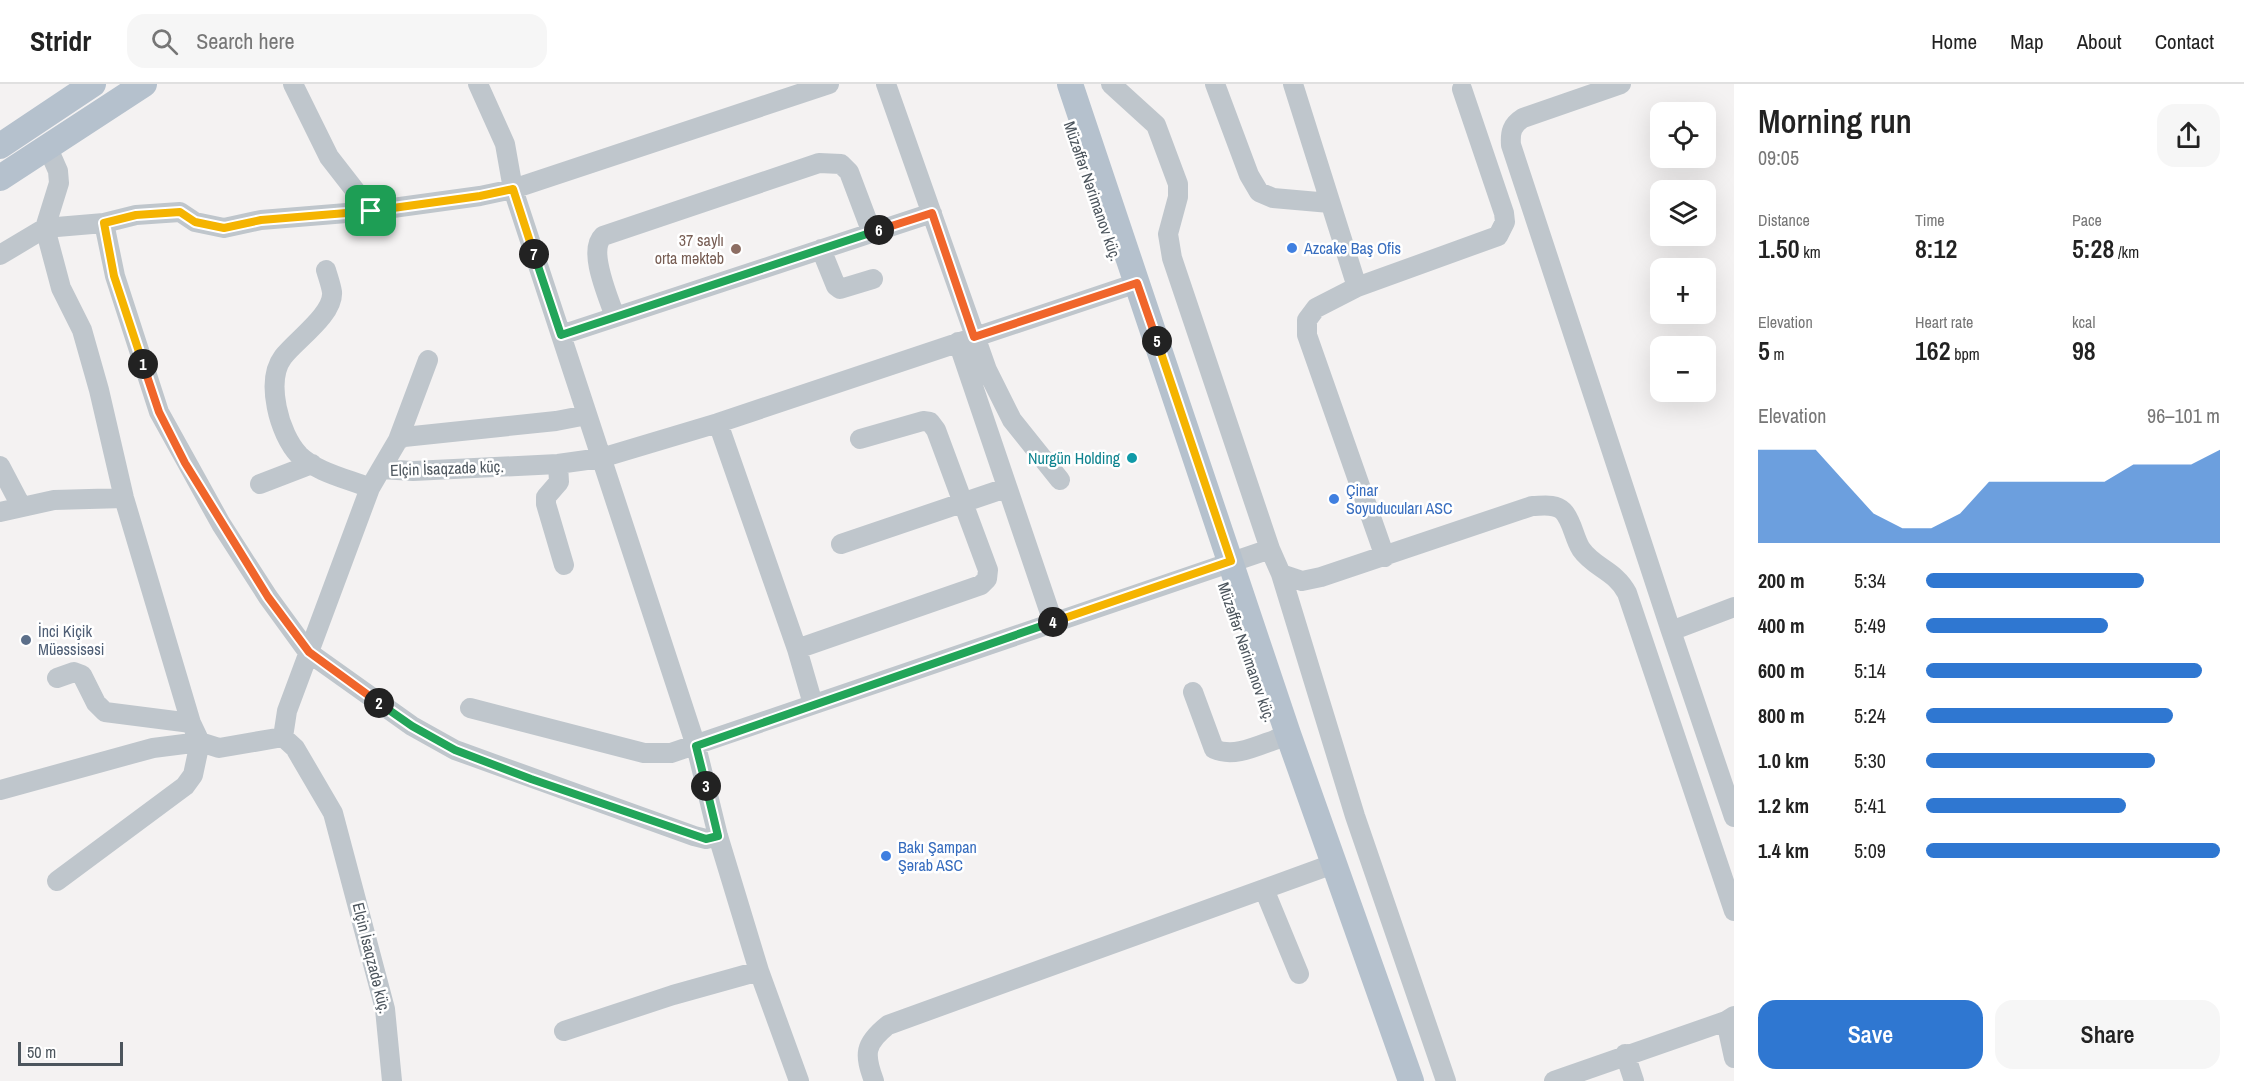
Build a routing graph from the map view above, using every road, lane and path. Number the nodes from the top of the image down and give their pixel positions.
1 (93, 84) edge
2 (144, 84) edge
3 (293, 84) edge
4 (478, 84) edge
5 (829, 84) edge
6 (886, 84) edge
7 (1057, 84) edge
8 (1070, 84) edge
9 (1111, 84) edge
10 (1215, 84) edge
11 (1293, 84) edge
12 (1621, 84) edge
13 (1462, 89) dead end
14 (0, 146) edge
15 (47, 146) junction
16 (0, 178) edge
17 (513, 189) junction
18 (1330, 203) junction
19 (371, 211) junction
20 (932, 213) junction
21 (104, 223) junction
22 (45, 228) junction
23 (872, 233) junction
24 (821, 249) junction
25 (0, 255) edge
26 (326, 270) dead end
27 (873, 279) dead end
28 (1131, 285) junction
29 (1357, 287) junction
30 (615, 317) junction
31 (561, 335) junction
32 (966, 340) junction
33 (428, 360) dead end
34 (587, 415) junction
35 (718, 423) junction
36 (860, 439) dead end
37 (398, 440) junction
38 (601, 458) junction
39 (312, 464) junction
40 (558, 464) junction
41 (0, 466) edge
42 (381, 470) junction
43 (1060, 480) dead end
44 (260, 484) dead end
45 (370, 488) junction
46 (1006, 488) junction
47 (124, 498) junction
48 (962, 502) junction
49 (21, 506) junction
50 (0, 512) edge
51 (842, 544) dead end
52 (1270, 549) junction
53 (1385, 557) junction
54 (1224, 563) junction
55 (564, 565) dead end
56 (1281, 574) junction
57 (1734, 607) edge
58 (1053, 622) junction
59 (1671, 631) junction
60 (797, 649) junction
61 (309, 652) junction
62 (57, 678) dead end
63 (1193, 692) dead end
64 (813, 704) junction
65 (470, 708) dead end
66 (191, 723) junction
67 (283, 736) junction
68 (1277, 739) junction
69 (200, 742) junction
70 (696, 746) junction
71 (0, 790) edge
72 (1734, 817) edge
73 (718, 836) junction
74 (1322, 868) junction
75 (57, 881) dead end
76 (1264, 889) junction
77 (1734, 911) edge
78 (759, 971) junction
79 (1299, 974) dead end
80 (1730, 1018) edge
81 (564, 1031) dead end
82 (1625, 1054) junction
83 (1734, 1058) edge
84 (392, 1081) edge
85 (799, 1081) edge
86 (874, 1081) edge
87 (1398, 1081) edge
88 (1411, 1081) edge
89 (1446, 1081) edge
90 (1554, 1081) edge
91 (1634, 1081) edge

1 - 14 main road
2 - 15 main road
3 - 19 street
4 - 17 street
5 - 17 street
6 - 20 street
7 - 28 main road, Müzəffər Nərimanov küç.
8 - 28 main road
9 - 52 street
10 - 18 street
11 - 18 street
12 - 59 street
13 - 29 street
15 - 16 main road
15 - 22 street
17 - 19 street
17 - 31 street
18 - 29 street
19 - 21 street
20 - 23 street
20 - 32 street
21 - 22 street
21 - 61 street
22 - 25 street
22 - 47 street
23 - 24 street
23 - 30 street
24 - 27 street
24 - 30 street
26 - 39 street
28 - 32 street, Elçin İsaqzadə küç.
28 - 54 main road
29 - 53 street
30 - 31 street
31 - 34 street
32 - 35 street, Elçin İsaqzadə küç.
32 - 43 street
32 - 46 street
33 - 37 street
34 - 37 street
34 - 38 street
35 - 38 street, Elçin İsaqzadə küç.
35 - 60 street
36 - 48 street
37 - 42 street
38 - 40 street, Elçin İsaqzadə küç.
38 - 70 street
39 - 44 street
39 - 45 street
40 - 42 street, Elçin İsaqzadə küç.
40 - 55 street
41 - 49 street
42 - 45 street, Elçin İsaqzadə küç.
45 - 61 street, Elçin İsaqzadə küç.
46 - 48 street
46 - 58 street
47 - 49 street
47 - 66 street
48 - 51 street
48 - 60 street
49 - 50 street
52 - 54 street
52 - 56 street
53 - 56 street
53 - 77 street
54 - 58 street
54 - 68 main road, Müzəffər Nərimanov küç.
54 - 88 main road
56 - 89 street
57 - 59 street
58 - 64 street
59 - 72 street
60 - 64 street
61 - 67 street, Elçin İsaqzadə küç.
61 - 73 street
62 - 66 street
63 - 68 street
64 - 70 street
65 - 70 street
66 - 69 street
67 - 69 street
67 - 84 street, Elçin İsaqzadə küç.
68 - 74 main road, Müzəffər Nərimanov küç.
69 - 71 street
69 - 75 street
70 - 73 street
73 - 78 street
74 - 76 street
74 - 87 main road, Müzəffər Nərimanov küç.
76 - 79 street
76 - 86 street
78 - 81 street
78 - 85 street
80 - 82 street
80 - 83 street
82 - 90 street
82 - 91 street

